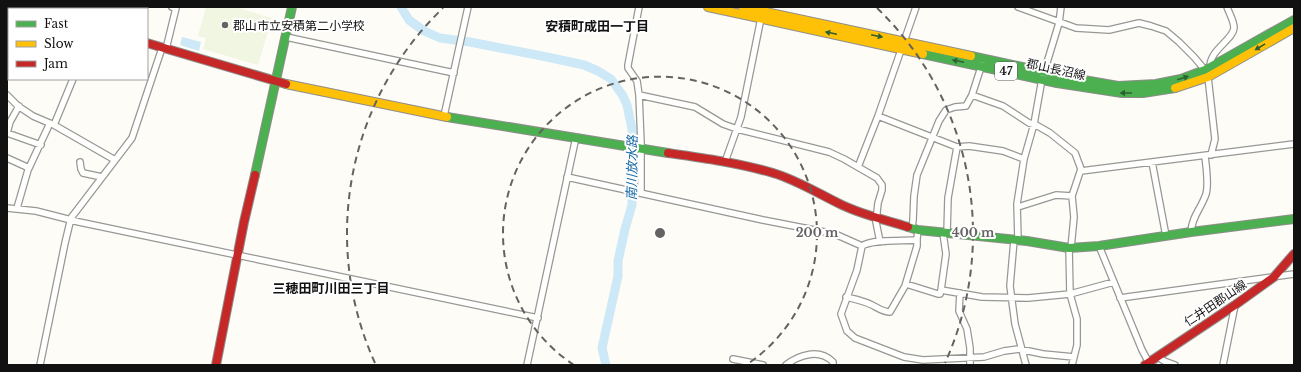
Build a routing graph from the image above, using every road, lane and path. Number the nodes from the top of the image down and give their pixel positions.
1 (172, 7) edge
2 (292, 7) edge
3 (468, 7) edge
4 (639, 7) edge
5 (708, 7) edge
6 (743, 7) edge
7 (916, 7) edge
8 (1018, 7) edge
9 (1061, 7) edge
10 (1227, 7) edge
11 (763, 14) edge
12 (1294, 20) edge
13 (1059, 22) junction
14 (1294, 28) edge
15 (286, 37) junction
16 (148, 42) edge
17 (903, 45) junction
18 (164, 48) junction
19 (983, 62) junction
20 (454, 72) junction
21 (1208, 72) junction
22 (1044, 76) junction
23 (73, 80) edge
24 (276, 82) junction
25 (7, 95) edge
26 (639, 95) junction
27 (972, 95) junction
28 (19, 106) junction
29 (444, 116) junction
30 (878, 116) junction
31 (52, 124) junction
32 (1034, 124) junction
33 (737, 129) junction
34 (7, 133) edge
35 (576, 137) junction
36 (932, 138) junction
37 (40, 144) junction
38 (1294, 144) edge
39 (957, 147) junction
40 (640, 148) junction
41 (1208, 155) junction
42 (7, 158) edge
43 (1024, 159) junction
44 (115, 160) junction
45 (80, 162) dead end
46 (725, 162) junction
47 (1152, 162) junction
48 (858, 167) junction
49 (29, 168) junction
50 (1080, 172) junction
51 (102, 177) junction
52 (567, 177) junction
53 (641, 193) junction
54 (1072, 196) junction
55 (1018, 207) junction
56 (7, 208) edge
57 (16, 208) junction
58 (876, 218) junction
59 (1294, 219) edge
60 (70, 220) junction
61 (915, 229) junction
62 (1191, 232) junction
63 (945, 233) junction
64 (1166, 236) junction
65 (917, 240) junction
66 (1016, 240) junction
67 (880, 242) junction
68 (862, 246) junction
69 (1099, 246) junction
70 (1070, 248) junction
71 (1294, 254) edge
72 (238, 256) junction
73 (1294, 274) edge
74 (1274, 277) junction
75 (1114, 282) junction
76 (906, 284) junction
77 (941, 290) junction
78 (960, 293) junction
79 (1070, 294) junction
80 (846, 297) junction
81 (1012, 297) junction
82 (1120, 298) junction
83 (1235, 305) junction
84 (538, 318) junction
85 (1022, 350) junction
86 (970, 357) junction
87 (1158, 357) junction
88 (1074, 358) junction
89 (733, 359) dead end
90 (1147, 364) edge
91 (40, 365) edge
92 (216, 365) edge
93 (527, 365) edge
94 (763, 365) edge
95 (786, 365) edge
96 (833, 365) edge
97 (970, 365) edge
98 (1026, 365) edge
99 (1072, 365) edge
100 (1174, 365) edge
101 (1222, 365) edge

1 - 18 street
2 - 15 street
3 - 20 street
4 - 26 street
5 - 11 street, 郡山長沼線 / 47
6 - 11 street, 郡山長沼線 / 47
7 - 17 street
8 - 13 street
9 - 13 street
10 - 21 street
11 - 17 street, 郡山長沼線 / 47
11 - 33 street
12 - 21 street, 郡山長沼線 / 47
13 - 21 street
13 - 22 street
14 -> 21 street, 郡山長沼線 / 47
15 - 20 street
15 - 24 street
16 - 18 street
17 - 19 street, 郡山長沼線 / 47
17 - 30 street
18 - 24 street
18 - 44 street
19 - 22 street, 郡山長沼線 / 47
19 - 27 street
20 - 29 street
21 - 22 street, 郡山長沼線 / 47
21 - 41 street
22 - 32 street
23 - 31 street
24 - 29 street
24 - 72 street
25 - 28 street
26 - 33 street
26 - 40 street
27 - 32 street
27 - 36 street
28 - 31 street
28 - 34 street
29 - 35 street
30 - 36 street
30 - 48 street
31 - 37 street
31 - 44 street
32 - 43 street
32 - 50 street
33 - 46 street
33 - 48 street
34 - 37 street
35 - 40 street
35 - 52 street
36 - 39 street
36 - 61 street
37 - 49 street
38 - 41 street
39 - 43 street
39 - 63 street
40 - 46 street
40 - 53 street
41 - 47 street
41 - 62 street
42 - 49 street
43 - 55 street
44 - 51 street
45 - 51 street
46 - 58 street
47 - 50 street
47 - 64 street
48 - 58 street
49 - 57 street
50 - 54 street
51 - 60 street
52 - 53 street
52 - 84 street
53 - 68 street
54 - 55 street
54 - 70 street
55 - 66 street
56 - 57 street
57 - 60 street
58 - 61 street
58 - 67 street
59 - 62 street
60 - 72 street
60 - 91 street
61 - 63 street
61 - 65 street
62 - 64 street
63 - 66 street
63 - 77 street
64 - 69 street
65 - 67 street
65 - 76 street
66 - 70 street
66 - 81 street
67 - 68 street
68 - 80 street
69 - 70 street
69 - 75 street
70 - 79 street
71 - 74 street, 仁井田郡山線
72 - 84 street
72 - 92 street
73 - 74 street
74 - 82 street
74 - 83 street, 仁井田郡山線
75 - 79 street
75 - 82 street
76 - 77 street
76 - 80 street
77 - 78 street
78 - 81 street
78 - 86 street
79 - 81 street
79 - 88 street
80 - 86 street
81 - 85 street
82 - 90 street
83 - 87 street, 仁井田郡山線
83 - 101 street
84 - 93 street
85 - 86 street
85 - 88 street
85 - 98 street
86 - 97 street
87 - 90 street, 仁井田郡山線
87 - 100 street
88 - 99 street
89 - 94 street
95 - 96 street

